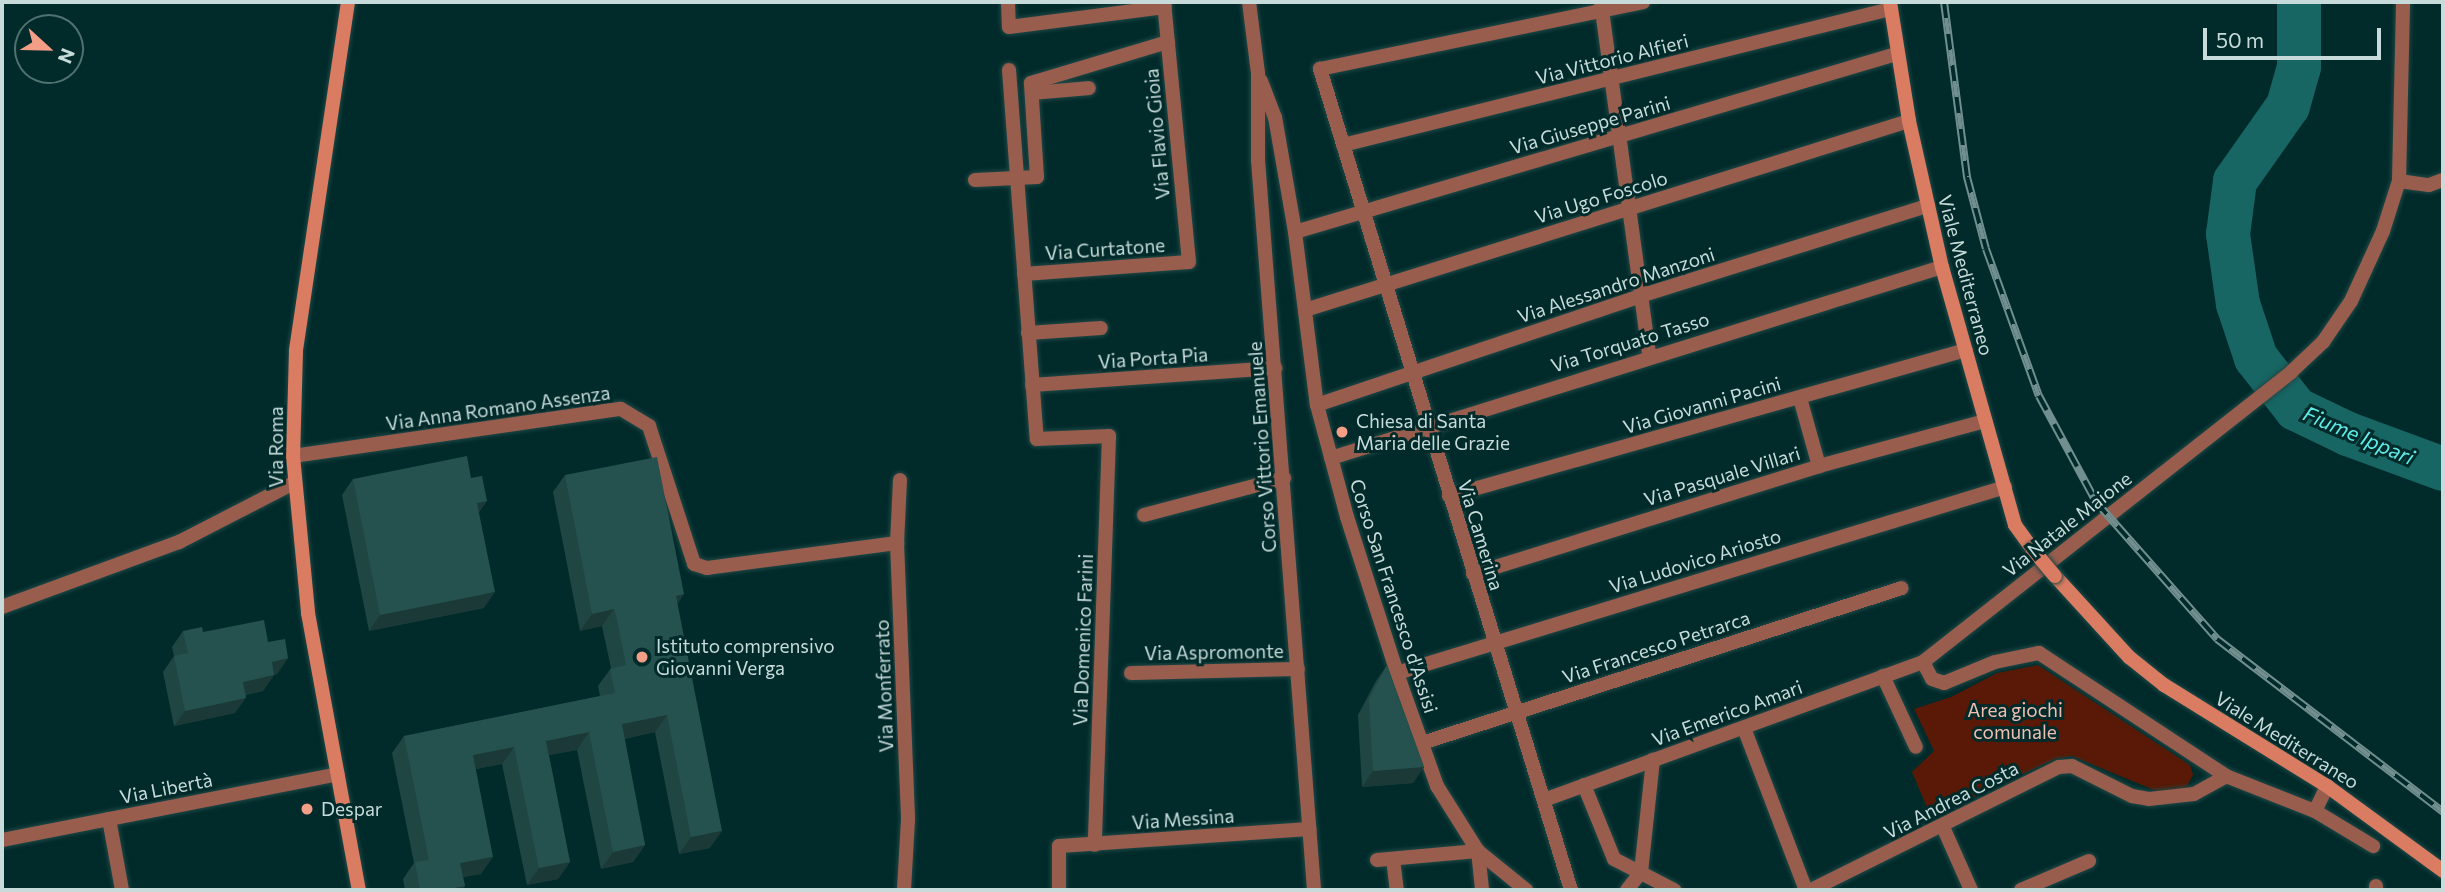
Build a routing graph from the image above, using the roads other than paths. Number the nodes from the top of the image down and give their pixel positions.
1 (348, 2) edge
2 (1008, 2) edge
3 (1249, 2) edge
4 (1643, 2) edge
5 (2403, 2) edge
6 (1164, 4) edge
7 (1890, 5) edge
8 (1602, 6) edge
9 (1168, 42) junction
10 (1896, 54) junction
11 (1009, 70) dead end
12 (1258, 73) junction
13 (1612, 79) junction
14 (1089, 88) dead end
15 (1032, 93) junction
16 (1909, 121) junction
17 (1619, 136) junction
18 (1343, 145) junction
19 (1016, 178) junction
20 (975, 180) dead end
21 (2443, 180) edge
22 (2399, 181) junction
23 (1928, 206) junction
24 (1629, 209) junction
25 (1363, 212) junction
26 (1295, 232) junction
27 (1189, 262) joint
28 (1942, 267) junction
29 (1024, 274) junction
30 (1385, 285) junction
31 (1640, 296) junction
32 (1305, 310) junction
33 (1101, 328) dead end
34 (1028, 333) junction
35 (1966, 350) junction
36 (1649, 355) junction
37 (1275, 368) junction
38 (1412, 373) junction
39 (1032, 385) junction
40 (1800, 398) junction
41 (1317, 405) junction
42 (1985, 421) junction
43 (1428, 427) junction
44 (293, 456) junction
45 (1331, 458) junction
46 (1819, 466) junction
47 (1284, 478) junction
48 (900, 480) dead end
49 (294, 483) junction
50 (2005, 488) junction
51 (1449, 496) junction
52 (1144, 514) dead end
53 (897, 543) junction
54 (1473, 574) junction
55 (1902, 588) dead end
56 (2, 607) edge
57 (1493, 642) junction
58 (1923, 662) junction
59 (1298, 669) junction
60 (1131, 673) dead end
61 (1397, 673) junction
62 (1882, 676) junction
63 (1515, 713) junction
64 (1744, 728) junction
65 (1422, 743) junction
66 (1916, 747) dead end
67 (1653, 760) junction
68 (338, 774) junction
69 (2225, 776) junction
70 (1584, 785) junction
71 (2327, 786) junction
72 (1544, 800) junction
73 (2315, 811) junction
74 (109, 819) junction
75 (1943, 827) junction
76 (1310, 830) junction
77 (2, 840) edge
78 (1095, 845) junction
79 (2373, 846) dead end
80 (1478, 851) junction
81 (1393, 859) junction
82 (1377, 860) dead end
83 (2089, 861) dead end
84 (2443, 871) edge
85 (1641, 872) junction
86 (122, 890) edge
87 (359, 890) edge
88 (904, 890) edge
89 (1059, 890) edge
90 (1314, 890) edge
91 (1396, 890) edge
92 (1482, 890) edge
93 (1525, 890) edge
94 (1571, 890) edge
95 (1627, 890) edge
96 (1674, 890) edge
97 (1808, 890) edge
98 (1971, 890) edge
99 (2021, 890) edge

1 - 44 main road, Via Roma
2 - 6 street
3 - 12 street, Corso Vittorio Emanuele
4 - 8 street
5 - 22 street
6 - 9 street, Via Flavio Gioia
7 - 10 main road, Viale Mediterraneo
7 - 13 street, Via Vittorio Alfieri
8 - 13 street
8 - 18 street, Via Camerina
9 - 15 street
9 - 27 street, Via Flavio Gioia
10 - 16 main road, Viale Mediterraneo
10 - 17 street, Via Giuseppe Parini
11 - 19 street
12 - 26 street, Corso San Francesco d'Assisi
12 - 37 street, Corso Vittorio Emanuele
13 - 17 street
13 - 18 street, Via Vittorio Alfieri
14 - 15 street
15 - 19 street
16 - 23 main road, Viale Mediterraneo
16 - 24 street, Via Ugo Foscolo
17 - 24 street
17 - 25 street, Via Giuseppe Parini
18 - 25 street, Via Camerina
19 - 20 street
19 - 29 street
21 - 22 street
22 - 58 street, Via Natale Maione
23 - 28 main road, Viale Mediterraneo
23 - 31 street, Via Alessandro Manzoni
24 - 30 street, Via Ugo Foscolo
24 - 31 street
25 - 26 street, Via Giuseppe Parini
25 - 30 street, Via Camerina
26 - 32 street, Corso San Francesco d'Assisi
27 - 29 street, Via Curtatone
28 - 35 main road, Viale Mediterraneo
28 - 36 street, Via Torquato Tasso
29 - 34 street
30 - 32 street, Via Ugo Foscolo
30 - 38 street, Via Camerina
31 - 36 street
31 - 38 street, Via Alessandro Manzoni
32 - 41 street, Corso San Francesco d'Assisi
33 - 34 street
34 - 39 street
35 - 40 street, Via Giovanni Pacini
35 - 42 main road, Viale Mediterraneo
36 - 43 street, Via Torquato Tasso
37 - 39 street, Via Porta Pia
37 - 47 street, Corso Vittorio Emanuele
38 - 41 street, Via Alessandro Manzoni
38 - 43 street, Via Camerina
39 - 78 street, Via Domenico Farini
40 - 46 street
40 - 51 street, Via Giovanni Pacini
41 - 45 street, Corso San Francesco d'Assisi
42 - 46 street, Via Pasquale Villari
42 - 50 main road, Viale Mediterraneo
43 - 45 street, Via Torquato Tasso
43 - 51 street, Via Camerina
44 - 49 main road, Via Roma
44 - 53 street, Via Anna Romano Assenza
45 - 61 street, Corso San Francesco d'Assisi
46 - 54 street, Via Pasquale Villari
47 - 52 street
47 - 59 street, Corso Vittorio Emanuele
48 - 53 street, Via Monferrato
49 - 56 street
49 - 68 main road, Via Roma
50 - 57 street, Via Ludovico Ariosto
50 - 71 main road, Viale Mediterraneo, bridge
51 - 54 street, Via Camerina
53 - 88 street, Via Monferrato
54 - 57 street, Via Camerina
55 - 63 street, Via Francesco Petrarca
57 - 61 street, Via Ludovico Ariosto
57 - 63 street, Via Camerina
58 - 62 street, Via Emerico Amari
58 - 69 street
59 - 60 street, Via Aspromonte
59 - 76 street, Corso Vittorio Emanuele
61 - 65 street, Corso San Francesco d'Assisi
62 - 64 street, Via Emerico Amari
62 - 66 street
63 - 65 street, Via Francesco Petrarca
63 - 72 street, Via Camerina
64 - 67 street, Via Emerico Amari
64 - 97 street
65 - 80 street, Corso San Francesco d'Assisi
67 - 70 street, Via Emerico Amari
67 - 85 street
68 - 74 street, Via Libertà
68 - 87 main road, Via Roma
69 - 73 street
69 - 75 street, Via Andrea Costa
70 - 72 street, Via Emerico Amari
70 - 85 street
71 - 73 street
71 - 84 main road, Viale Mediterraneo
72 - 94 street, Via Camerina
73 - 79 street
74 - 77 street, Via Libertà
74 - 86 street
75 - 97 street, Via Andrea Costa
75 - 98 street
76 - 78 street, Via Messina
76 - 90 street, Corso Vittorio Emanuele
78 - 89 street, Via Messina
80 - 81 street
80 - 92 street
80 - 93 street, Corso San Francesco d'Assisi
81 - 82 street
81 - 91 street
83 - 99 street
85 - 95 street
85 - 96 street

